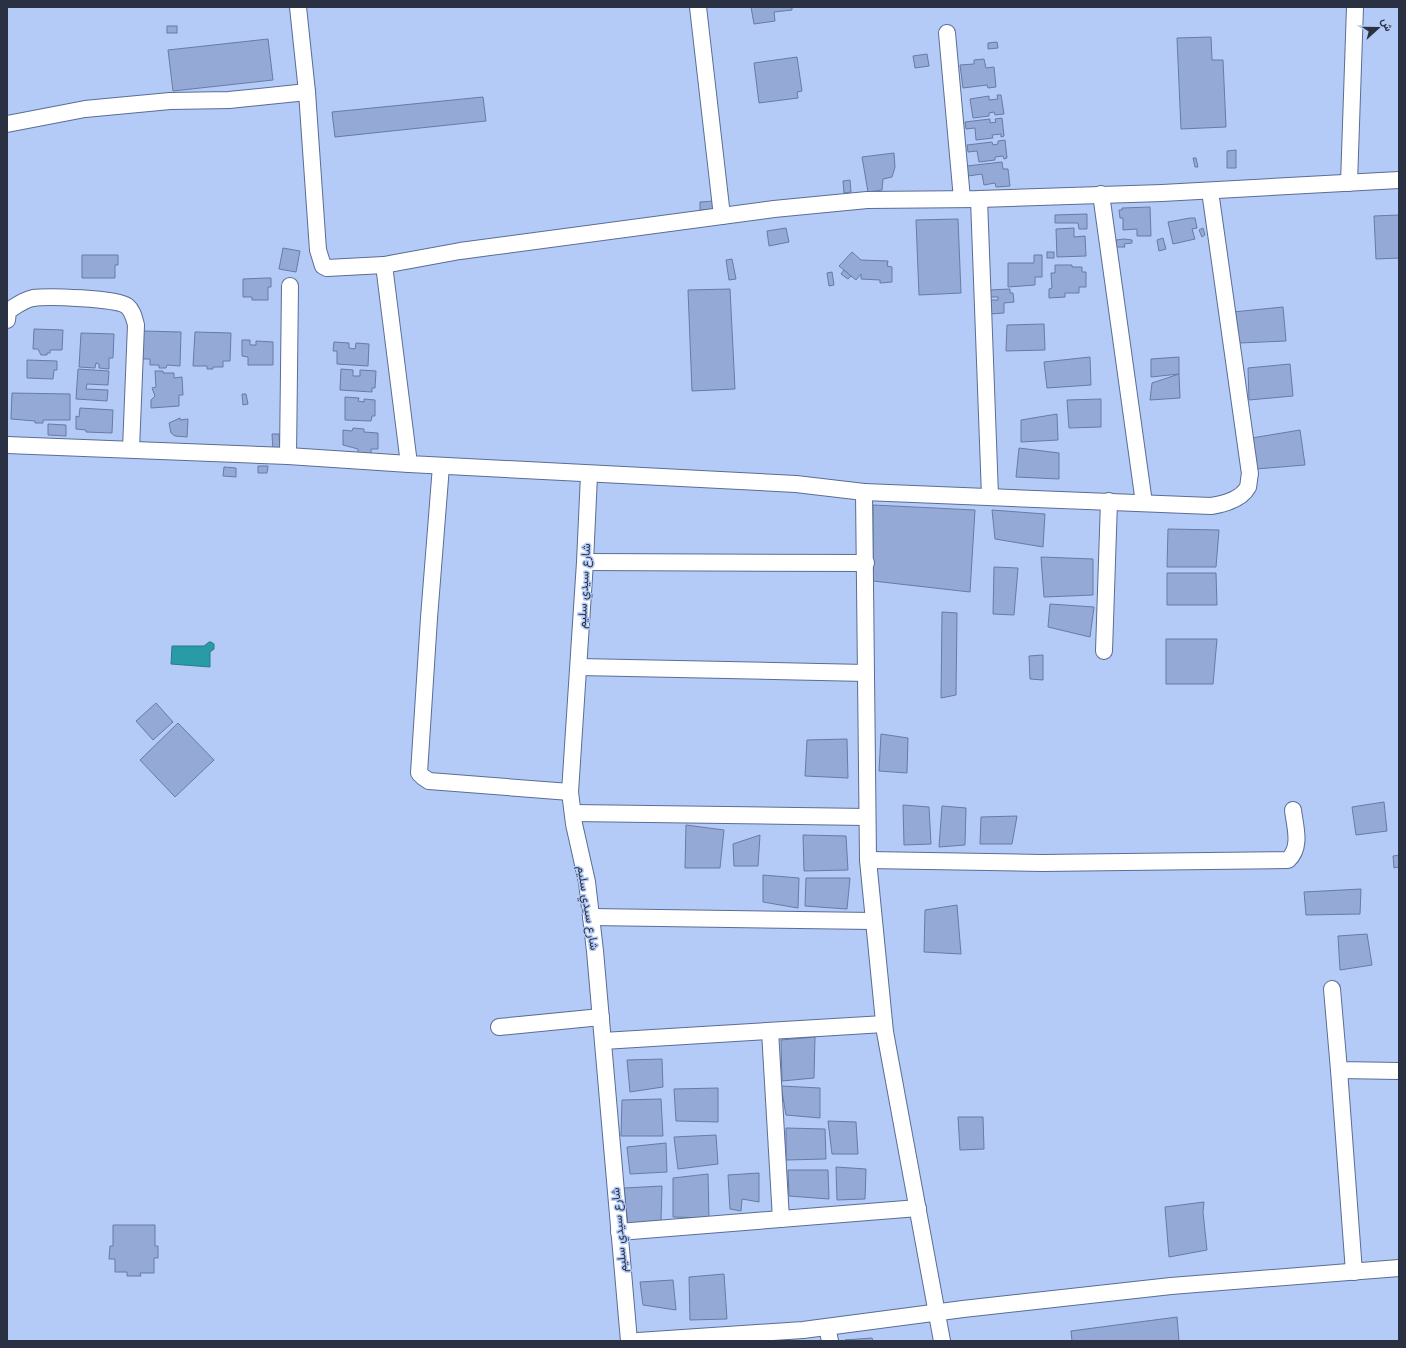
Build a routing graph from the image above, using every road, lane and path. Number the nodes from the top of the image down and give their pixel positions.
1 (298, 7) edge
2 (698, 7) edge
3 (1355, 7) edge
4 (947, 33) dead end
5 (307, 92) junction
6 (7, 124) edge
7 (1399, 180) edge
8 (1348, 183) junction
9 (1210, 190) junction
10 (1101, 194) junction
11 (962, 198) junction
12 (979, 198) junction
13 (722, 216) junction
14 (384, 265) junction
15 (290, 286) dead end
16 (7, 314) edge
17 (7, 445) edge
18 (131, 449) junction
19 (288, 456) junction
20 (409, 464) junction
21 (441, 466) junction
22 (589, 475) junction
23 (864, 492) junction
24 (990, 496) junction
25 (1109, 501) junction
26 (1144, 503) junction
27 (586, 562) junction
28 (866, 563) junction
29 (1104, 651) dead end
30 (579, 667) junction
31 (866, 673) junction
32 (570, 792) junction
33 (1293, 810) dead end
34 (573, 813) junction
35 (867, 817) junction
36 (868, 860) junction
37 (591, 916) junction
38 (873, 921) junction
39 (1332, 989) dead end
40 (600, 1017) junction
41 (884, 1024) junction
42 (500, 1027) dead end
43 (770, 1031) junction
44 (603, 1041) junction
45 (1339, 1070) junction
46 (1399, 1071) edge
47 (918, 1208) junction
48 (781, 1219) junction
49 (619, 1232) junction
50 (1399, 1268) edge
51 (1354, 1272) junction
52 (937, 1312) junction
53 (828, 1334) edge
54 (703, 1339) edge
55 (629, 1341) edge
56 (638, 1341) edge
57 (645, 1341) edge
58 (942, 1341) edge

1 - 5 street
2 - 13 street
3 - 8 street
4 - 11 street
5 - 6 street
5 - 14 street
7 - 8 street
8 - 9 street
9 - 10 street
9 - 26 street
10 - 12 street
10 - 26 street
11 - 12 street
11 - 13 street
12 - 24 street
13 - 14 street
14 - 20 street
15 - 19 street
16 - 18 street
17 - 18 street
18 - 19 street
19 - 20 street
20 - 21 street
21 - 22 street
21 - 32 street
22 - 23 street
22 - 27 street, شارع سيدي سليم
23 - 24 street
23 - 28 street
24 - 25 street
25 - 26 street
25 - 29 street
27 - 28 street
27 - 30 street, شارع سيدي سليم
28 - 31 street
30 - 31 street
30 - 32 street, شارع سيدي سليم
31 - 35 street
32 - 34 street, شارع سيدي سليم
33 - 36 street
34 - 35 street
34 - 37 street, شارع سيدي سليم
35 - 36 street
36 - 38 street
37 - 38 street
37 - 40 street, شارع سيدي سليم
38 - 41 street
39 - 45 street
40 - 42 street
40 - 44 street, شارع سيدي سليم
41 - 43 street
41 - 47 street
43 - 44 street
43 - 48 street
44 - 49 street, شارع سيدي سليم
45 - 46 street
45 - 51 street
47 - 48 street
47 - 52 street
48 - 49 street
49 - 55 street, شارع سيدي سليم
50 - 51 street
51 - 52 street
52 - 53 street
52 - 58 street
53 - 54 street
54 - 57 street
56 - 57 street

